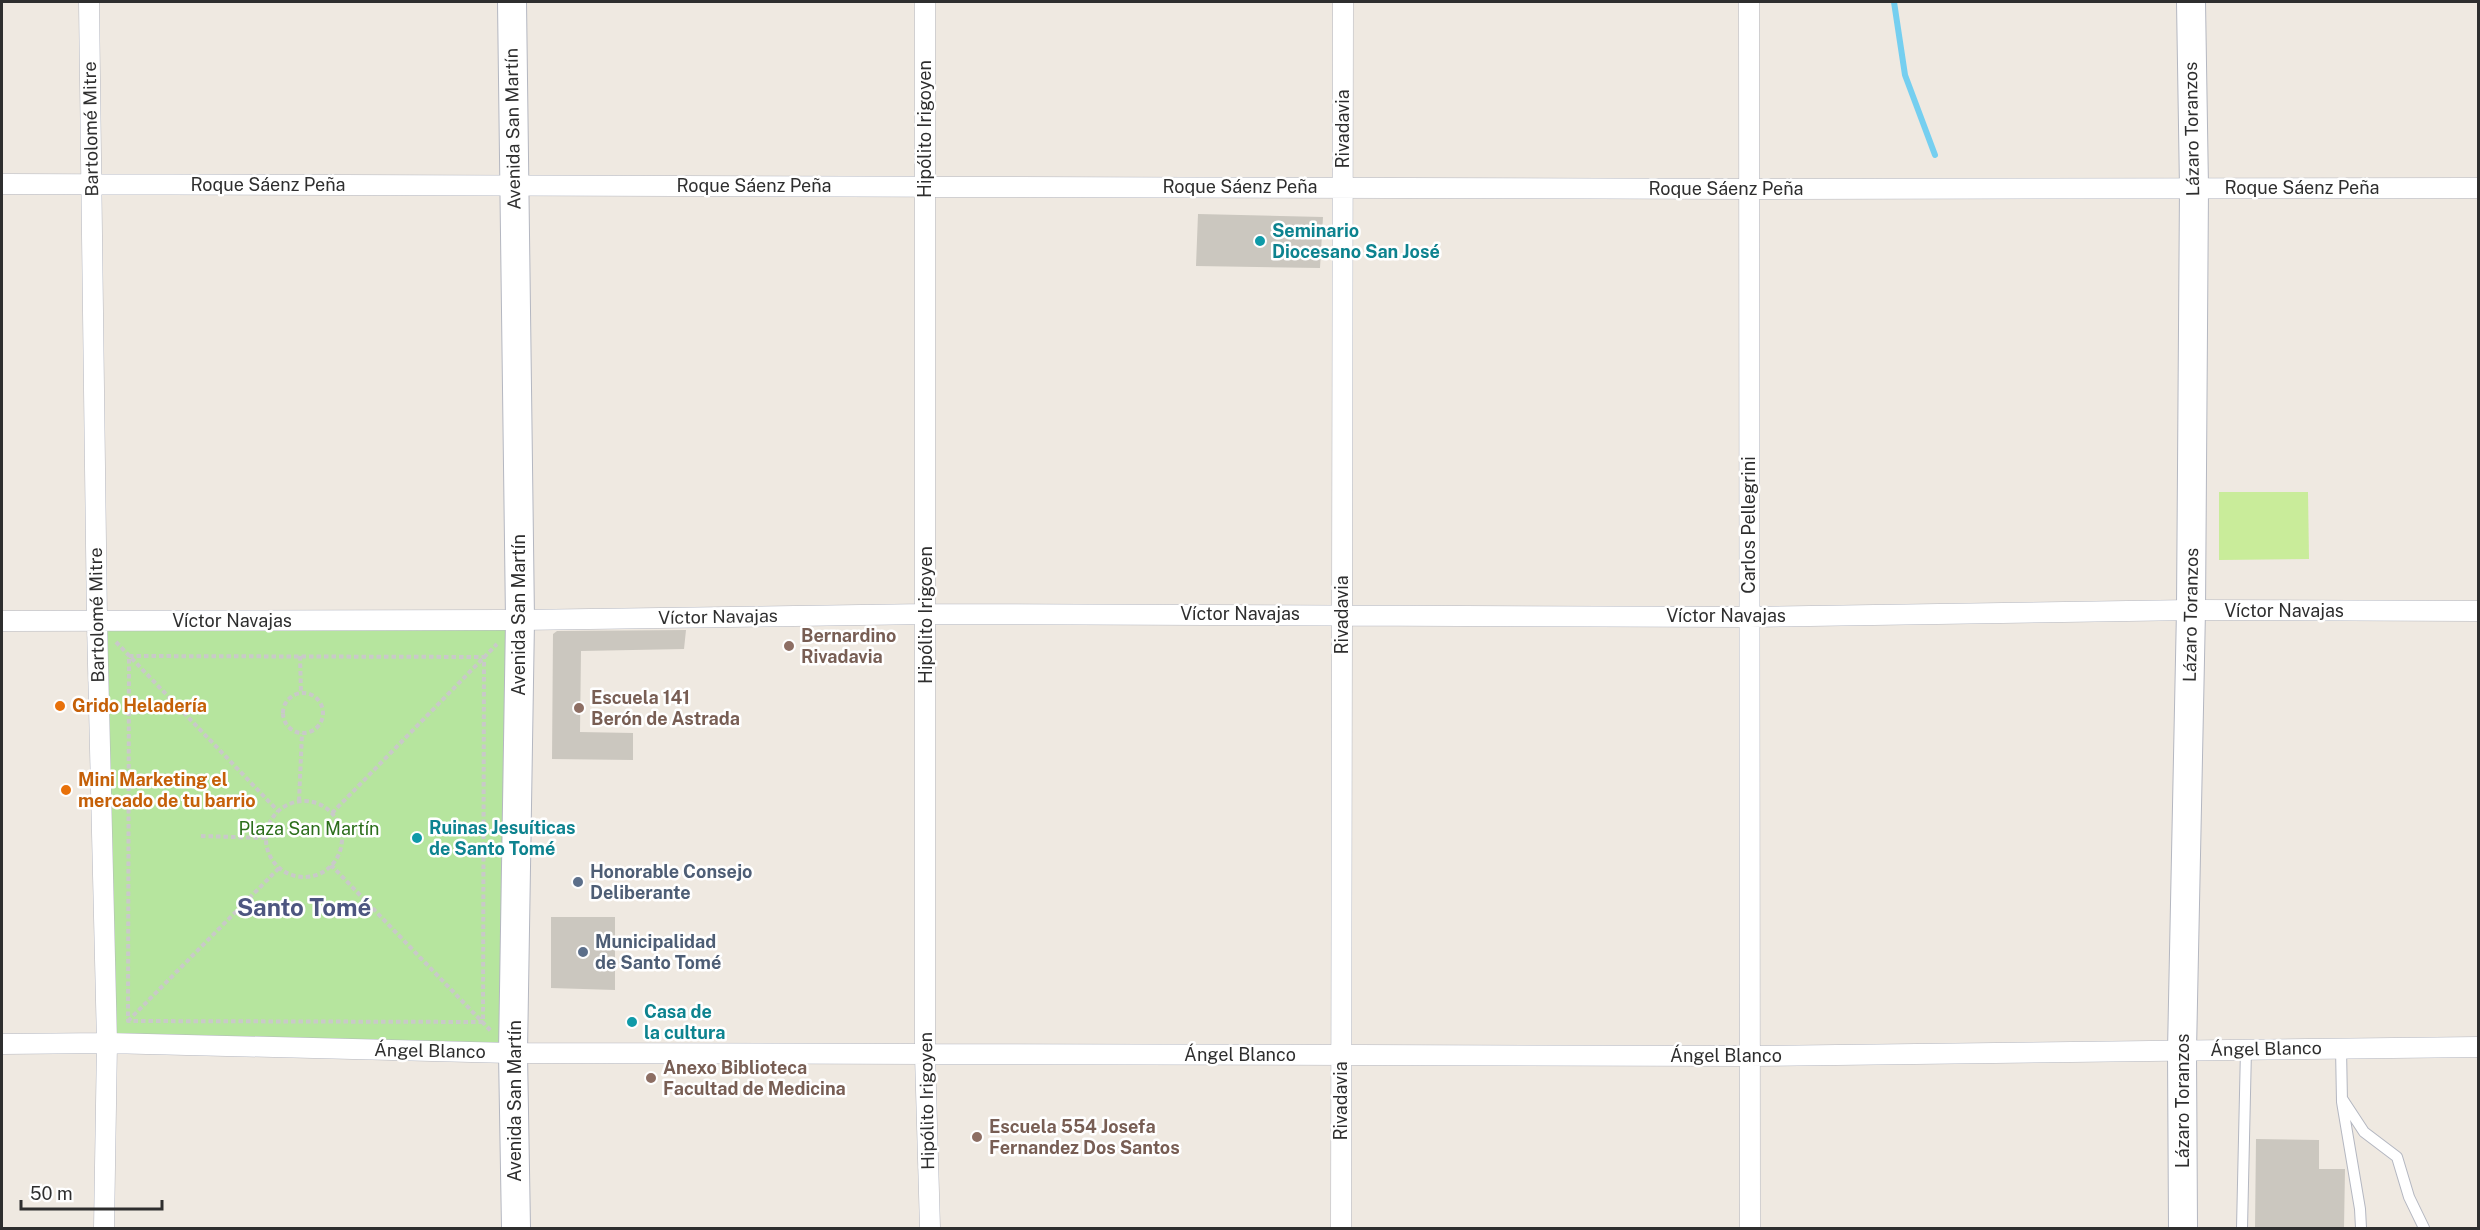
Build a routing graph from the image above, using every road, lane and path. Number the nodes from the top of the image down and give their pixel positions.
1 (89, 2) edge
2 (512, 2) edge
3 (925, 2) edge
4 (1343, 2) edge
5 (1749, 2) edge
6 (2191, 2) edge
7 (2, 183) edge
8 (92, 184) junction
9 (513, 185) junction
10 (925, 186) junction
11 (1342, 188) junction
12 (2194, 188) junction
13 (2478, 188) edge
14 (1749, 189) junction
15 (2191, 610) junction
16 (2478, 611) edge
17 (926, 614) junction
18 (1342, 614) junction
19 (1749, 617) junction
20 (520, 620) junction
21 (2, 621) edge
22 (97, 622) junction
23 (129, 656) junction
24 (300, 656) junction
25 (484, 657) junction
26 (301, 693) junction
27 (302, 734) junction
28 (299, 801) junction
29 (278, 811) junction
30 (332, 813) junction
31 (201, 836) dead end
32 (267, 837) junction
33 (331, 865) junction
34 (280, 867) junction
35 (128, 1021) junction
36 (483, 1022) junction
37 (107, 1043) junction
38 (2, 1044) edge
39 (2478, 1047) edge
40 (2341, 1048) junction
41 (2246, 1049) junction
42 (2182, 1051) junction
43 (513, 1053) junction
44 (926, 1055) junction
45 (1341, 1056) junction
46 (1750, 1056) junction
47 (2342, 1097) junction
48 (104, 1228) edge
49 (516, 1228) edge
50 (930, 1228) edge
51 (1341, 1228) edge
52 (1749, 1228) edge
53 (2183, 1228) edge
54 (2242, 1228) edge
55 (2361, 1228) edge
56 (2424, 1228) edge

1 - 8 street, Bartolomé Mitre
2 - 9 main road, Avenida San Martín
3 - 10 street, Hipólito Irigoyen
4 - 11 street, Rivadavia
5 - 14 street, Carlos Pellegrini
6 - 12 main road, Lázaro Toranzos
7 - 8 street, Roque Sáenz Peña
8 - 9 street, Roque Sáenz Peña
8 - 22 street, Bartolomé Mitre
9 - 10 street, Roque Sáenz Peña
9 - 20 main road, Avenida San Martín
10 - 11 street, Roque Sáenz Peña
10 - 17 street, Hipólito Irigoyen
11 - 14 street, Roque Sáenz Peña
11 - 18 street, Rivadavia
12 - 13 street, Roque Sáenz Peña
12 - 14 street, Roque Sáenz Peña
12 - 15 main road, Lázaro Toranzos
14 - 19 street, Carlos Pellegrini
15 - 16 street, Víctor Navajas
15 - 19 street, Víctor Navajas
15 - 42 main road, Lázaro Toranzos
17 - 18 street, Víctor Navajas
17 - 20 street, Víctor Navajas
17 - 44 street, Hipólito Irigoyen
18 - 19 street, Víctor Navajas
18 - 45 street, Rivadavia
19 - 46 street, Carlos Pellegrini
20 - 22 street, Víctor Navajas
20 - 25 path
20 - 43 main road, Avenida San Martín
21 - 22 street, Víctor Navajas
22 - 23 path
22 - 37 street, Bartolomé Mitre
23 - 24 path
23 - 29 path
23 - 35 path
24 - 25 path
24 - 26 path
25 - 30 path
25 - 36 path
26 - 27 path
26 - 27 path
27 - 28 path
28 - 29 path
28 - 30 path
29 - 32 path
30 - 33 path
31 - 32 path
32 - 34 path
33 - 34 path
33 - 36 path
34 - 35 path
35 - 36 path
35 - 37 path
36 - 43 path
37 - 38 street, Ángel Blanco
37 - 43 street, Ángel Blanco
37 - 48 street, Bartolomé Mitre
39 - 40 street, Ángel Blanco
40 - 41 street, Ángel Blanco
40 - 47 lane
41 - 42 street, Ángel Blanco
41 - 54 lane
42 - 46 street, Ángel Blanco
42 - 53 main road, Lázaro Toranzos
43 - 44 street, Ángel Blanco
43 - 49 main road, Avenida San Martín
44 - 45 street, Ángel Blanco
44 - 50 street, Hipólito Irigoyen
45 - 46 street, Ángel Blanco
45 - 51 street, Rivadavia
46 - 52 street, Carlos Pellegrini
47 - 55 lane
47 - 56 lane

